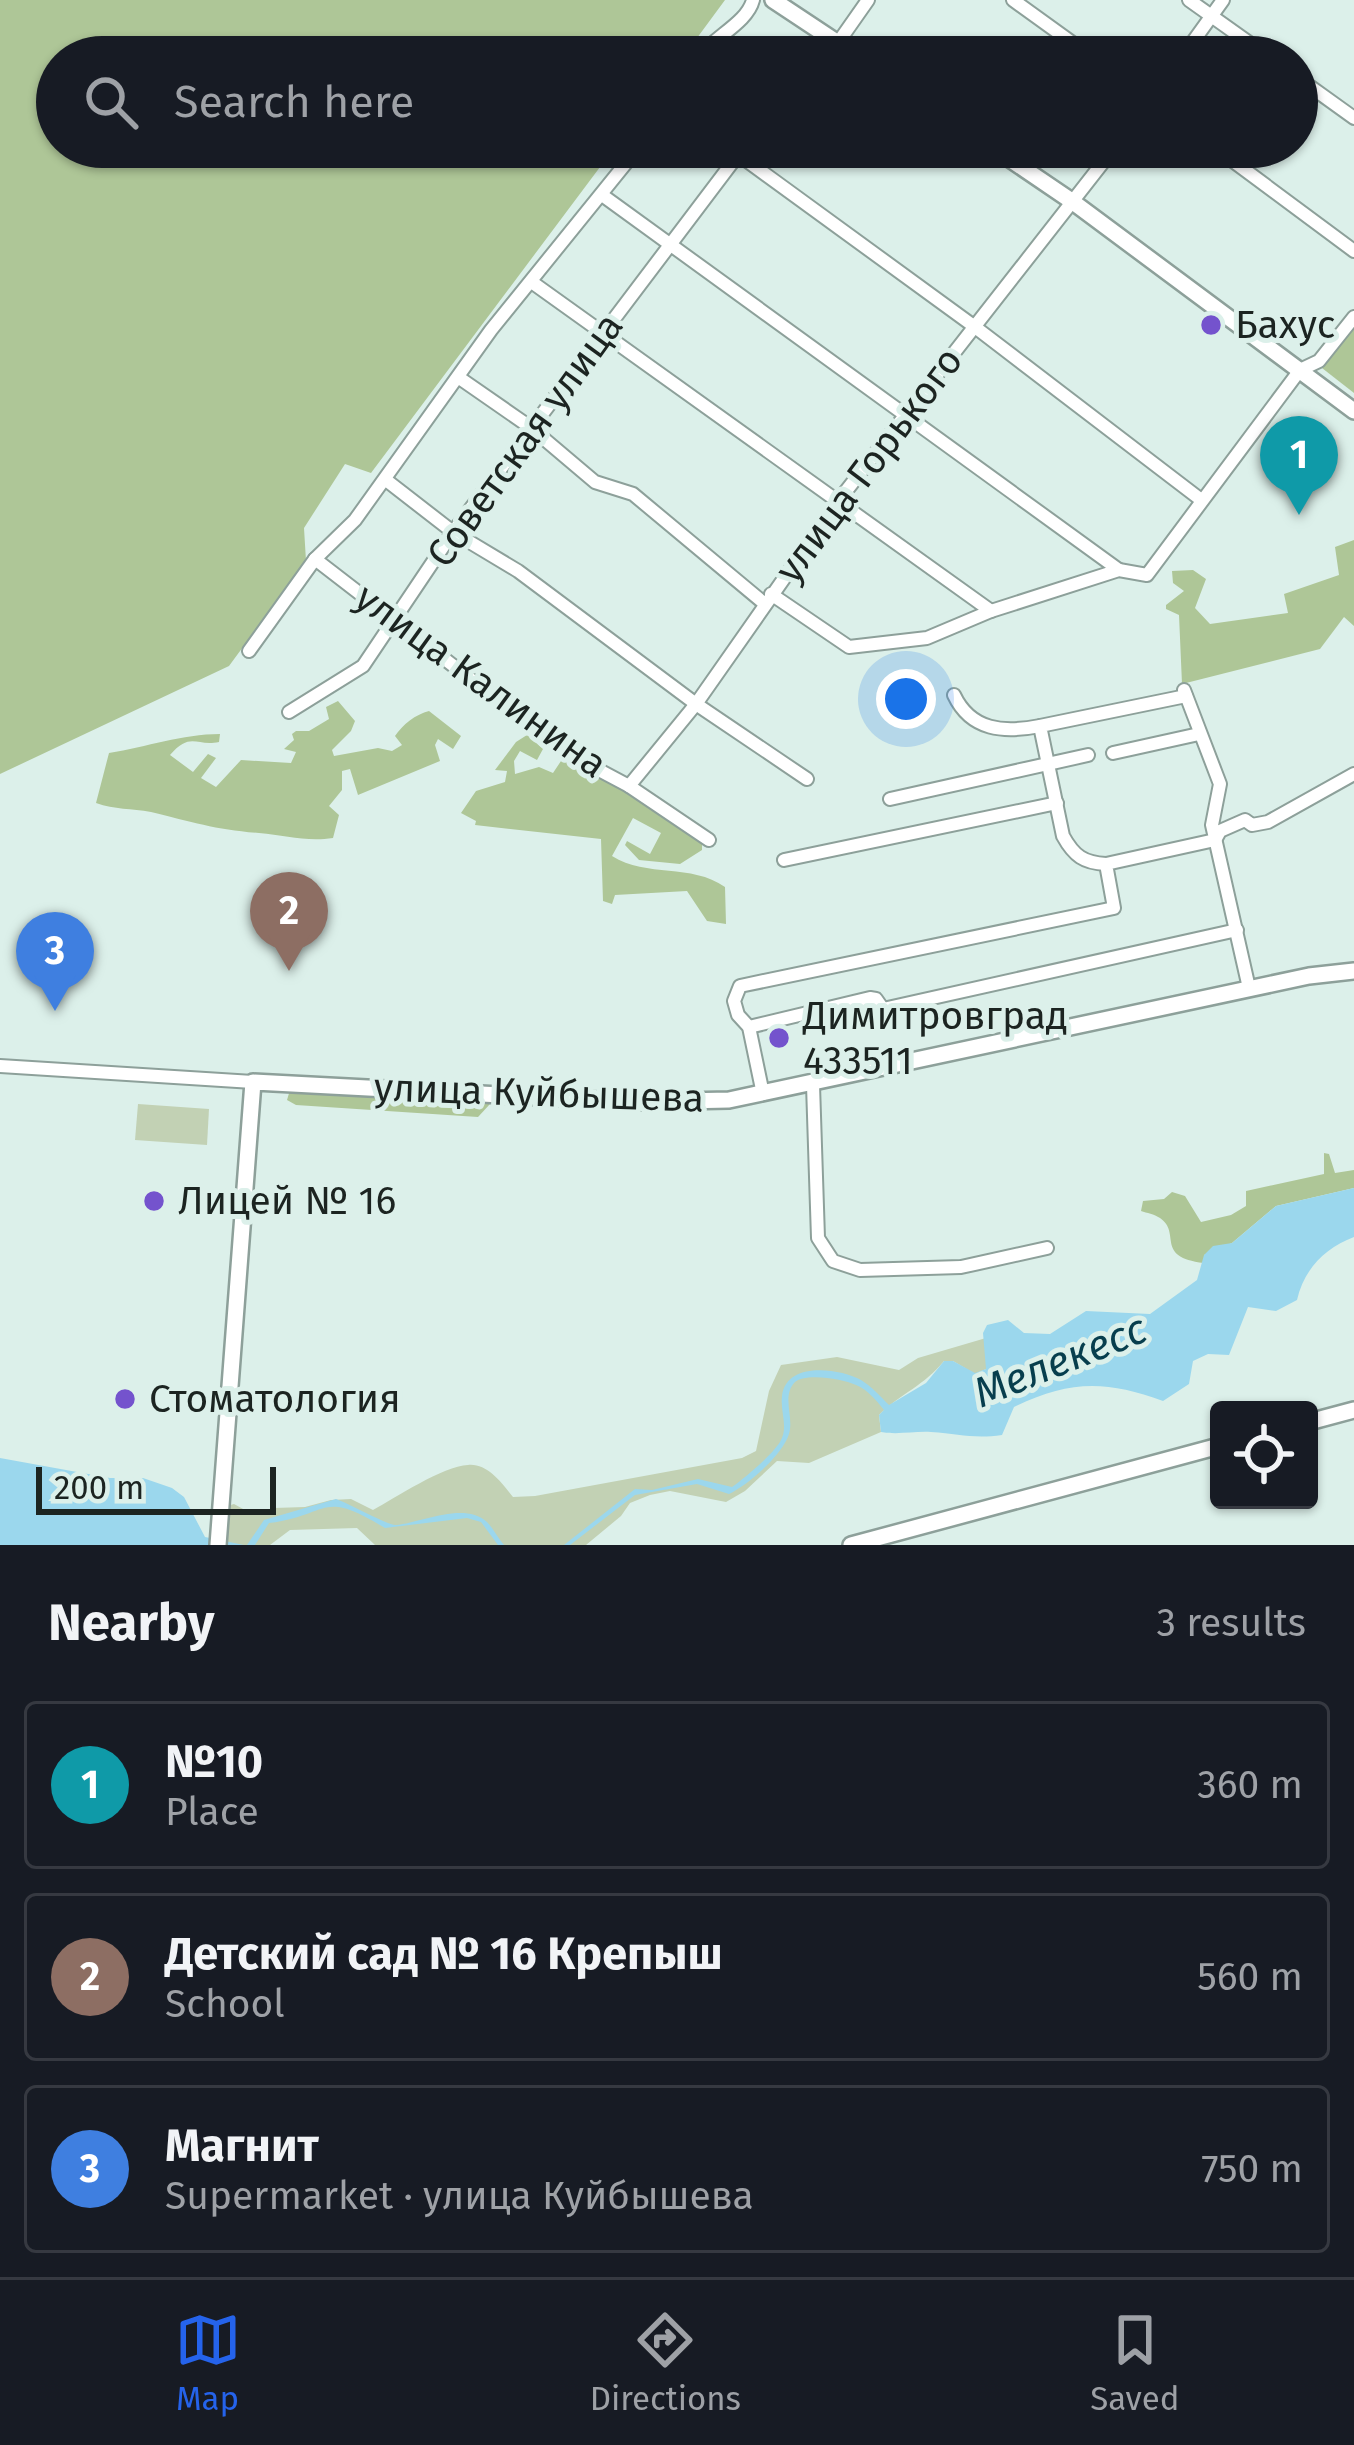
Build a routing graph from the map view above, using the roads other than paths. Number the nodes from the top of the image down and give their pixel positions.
1 (753, 0) edge
2 (772, 0) edge
3 (868, 0) edge
4 (1013, 0) edge
5 (1189, 0) edge
6 (1223, 0) edge
7 (1211, 16) junction
8 (716, 36) edge
9 (816, 36) edge
10 (844, 36) edge
11 (1063, 36) edge
12 (1197, 36) edge
13 (1239, 36) edge
14 (1318, 92) edge
15 (1354, 118) edge
16 (623, 168) edge
17 (723, 168) edge
18 (760, 168) edge
19 (1023, 168) edge
20 (1098, 168) edge
21 (1242, 168) edge
22 (602, 195) junction
23 (1073, 202) junction
24 (670, 242) junction
25 (1354, 251) edge
26 (532, 283) junction
27 (1354, 317) edge
28 (975, 327) junction
29 (603, 332) junction
30 (1300, 370) junction
31 (458, 377) junction
32 (1354, 411) edge
33 (907, 415) junction
34 (530, 427) junction
35 (386, 480) junction
36 (1200, 499) junction
37 (839, 500) junction
38 (453, 532) junction
39 (315, 560) junction
40 (1119, 570) junction
41 (768, 599) junction
42 (991, 611) junction
43 (392, 621) junction
44 (248, 651) dead end
45 (953, 695) dead end
46 (696, 704) junction
47 (289, 712) dead end
48 (1040, 726) junction
49 (1199, 734) junction
50 (1113, 753) dead end
51 (1088, 755) dead end
52 (1048, 764) junction
53 (1354, 774) edge
54 (807, 779) dead end
55 (629, 786) junction
56 (890, 799) dead end
57 (1057, 803) junction
58 (709, 839) dead end
59 (1215, 840) junction
60 (784, 860) dead end
61 (1106, 864) junction
62 (1237, 930) junction
63 (1354, 970) edge
64 (1249, 988) junction
65 (749, 1027) junction
66 (0, 1066) edge
67 (254, 1082) junction
68 (813, 1084) junction
69 (764, 1094) junction
70 (1047, 1248) dead end
71 (1354, 1410) edge
72 (1318, 1420) edge
73 (1210, 1448) edge
74 (219, 1540) edge
75 (851, 1545) edge

1 - 8 street
2 - 9 main road
3 - 10 street
4 - 11 street
5 - 7 street
6 - 7 street
7 - 12 street
7 - 13 street
14 - 15 street
16 - 22 street
17 - 24 street, Советская улица
18 - 28 street
19 - 23 main road
20 - 23 street, улица Горького
21 - 25 street
22 - 24 street
22 - 26 street
23 - 28 street, улица Горького
23 - 30 main road
24 - 29 street, Советская улица
24 - 33 street
26 - 29 street
26 - 31 street
27 - 30 street
28 - 33 street, улица Горького
28 - 36 street
29 - 34 street, Советская улица
29 - 37 street
30 - 32 main road
30 - 36 street
31 - 34 street
31 - 35 street
33 - 37 street, улица Горького
33 - 40 street
34 - 38 street, Советская улица
34 - 41 street
35 - 38 street
35 - 39 street
36 - 40 street
37 - 41 street, улица Горького
37 - 42 street
38 - 43 street, Советская улица
38 - 46 street
39 - 43 street, улица Калинина
39 - 44 street
40 - 42 street
41 - 42 street
41 - 46 street, улица Горького
43 - 47 street, Советская улица
43 - 55 street, улица Калинина
45 - 48 street
46 - 54 street
46 - 55 street, улица Горького
48 - 49 street
48 - 52 street
49 - 50 street
49 - 59 street
51 - 52 street
52 - 56 street
52 - 57 street
53 - 59 street
55 - 58 street, улица Калинина
57 - 60 street
57 - 61 street
59 - 61 street
59 - 62 street
61 - 65 street
62 - 64 street
62 - 65 street
63 - 64 main road, улица Куйбышева
64 - 68 main road, улица Куйбышева
65 - 69 street
66 - 67 street, улица Куйбышева
67 - 69 main road, улица Куйбышева
67 - 74 main road
68 - 69 main road, улица Куйбышева
68 - 70 street
71 - 72 main road
73 - 75 main road

